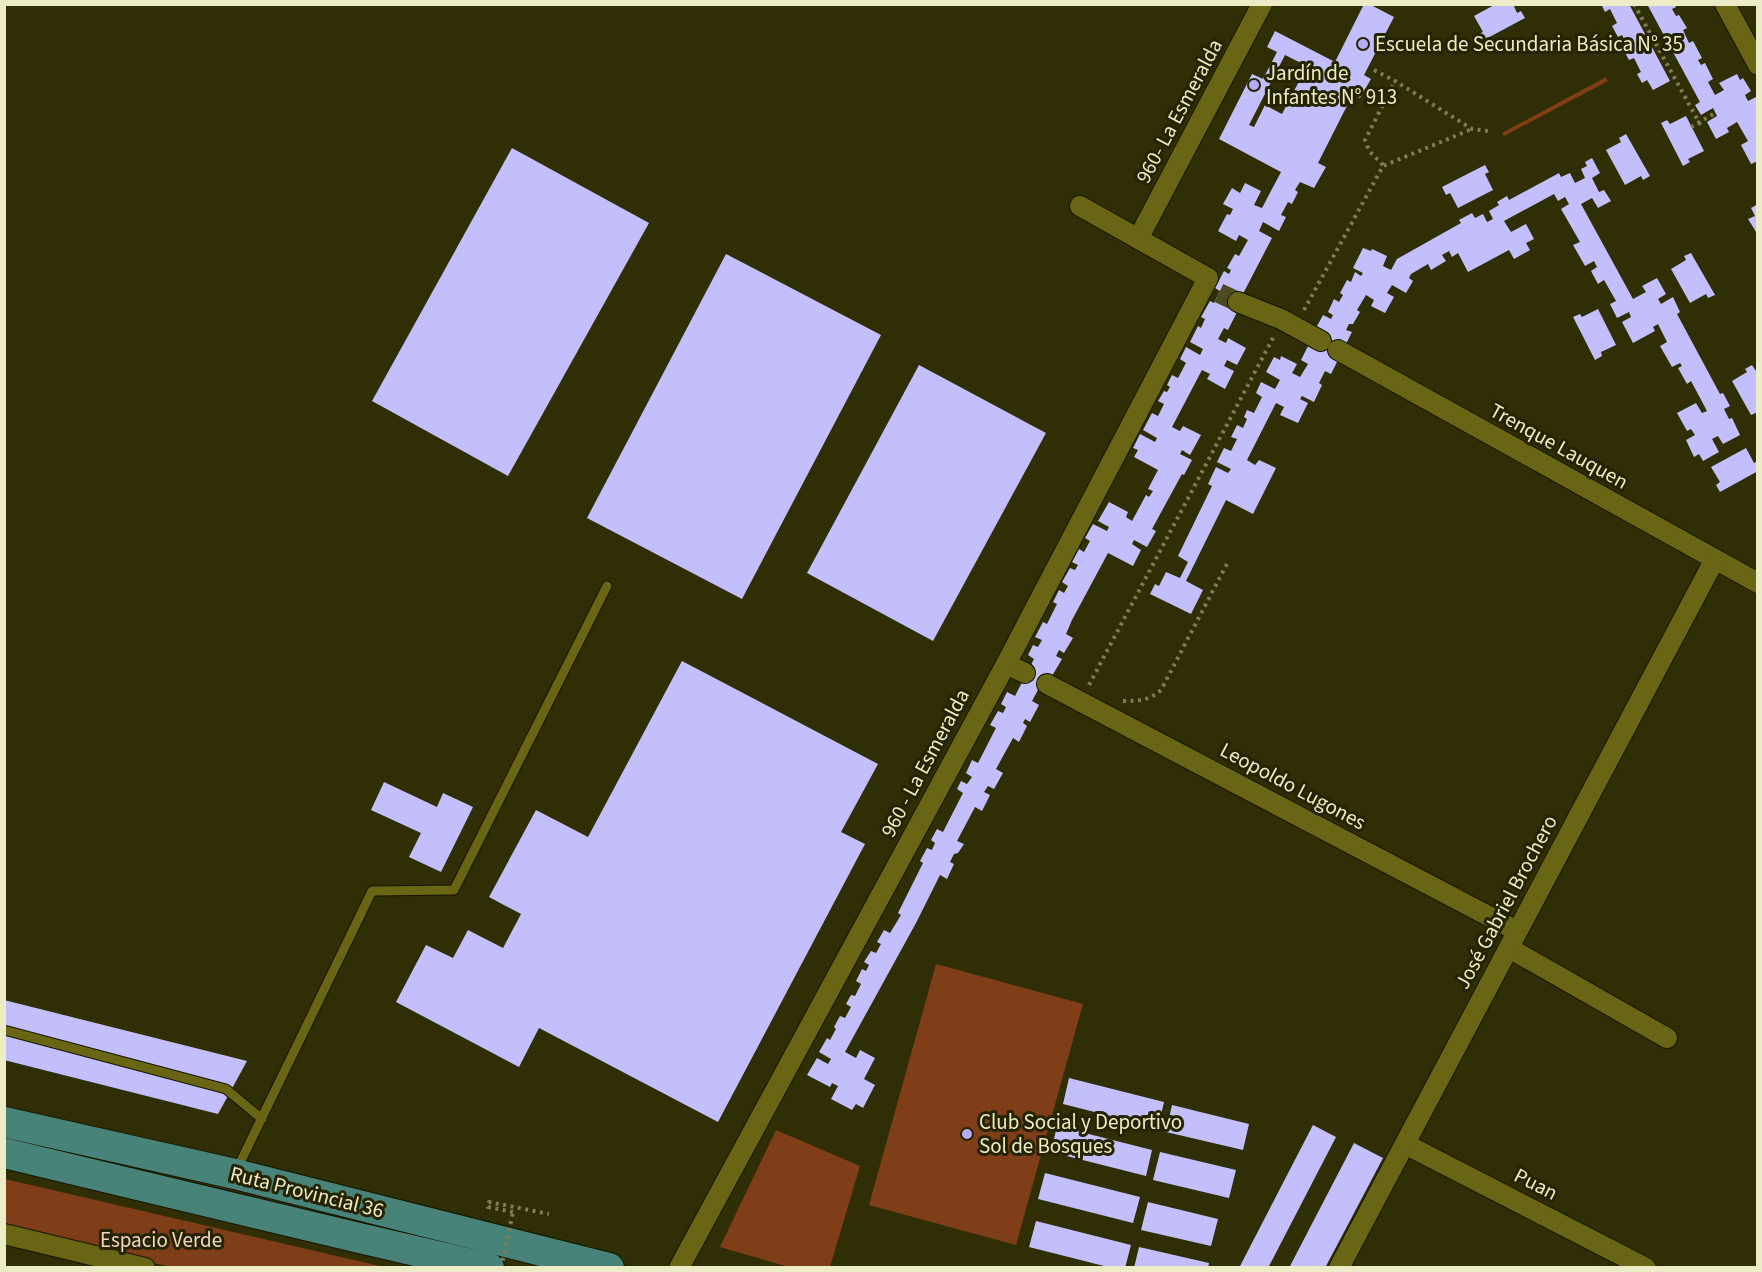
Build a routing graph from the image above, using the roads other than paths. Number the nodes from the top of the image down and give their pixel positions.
1 (1262, 4) edge
2 (1725, 4) edge
3 (1758, 65) edge
4 (1080, 206) dead end
5 (1138, 239) junction
6 (1238, 302) tunnel mouth
7 (1714, 559) junction
8 (1758, 583) edge
9 (607, 586) dead end
10 (1006, 664) junction
11 (1025, 673) dead end
12 (1047, 684) dead end
13 (1513, 939) junction
14 (4, 1030) edge
15 (1667, 1038) dead end
16 (262, 1119) junction
17 (4, 1122) edge
18 (1405, 1144) junction
19 (4, 1153) edge
20 (235, 1174) junction
21 (186, 1196) junction
22 (227, 1215) dead end
23 (4, 1234) edge
24 (308, 1236) dead end
25 (355, 1237) junction
26 (145, 1268) edge
27 (489, 1268) edge
28 (609, 1268) edge
29 (679, 1268) edge
30 (1339, 1268) edge
31 (1646, 1268) edge

1 - 5 street, 960- La Esmeralda
2 - 3 street
4 - 5 street
5 - 10 street, 960 - La Esmeralda
6 - 7 street, Trenque Lauquen
7 - 8 street, Trenque Lauquen
7 - 13 street, José Gabriel Brochero
9 - 16 lane
10 - 11 street
10 - 29 street, 960 - La Esmeralda
12 - 13 street, Leopoldo Lugones
13 - 15 street, Leopoldo Lugones
13 - 18 street, José Gabriel Brochero
14 - 16 lane
16 - 20 lane
17 - 20 main road, Ruta Provincial 36
18 - 30 street, José Gabriel Brochero
18 - 31 street, Puan
19 - 21 main road, Ruta Provincial 36
20 - 28 main road, Ruta Provincial 36
21 - 22 lane
21 - 25 main road, Ruta Provincial 36
23 - 26 street
24 - 25 lane
25 - 27 main road, Ruta Provincial 36

